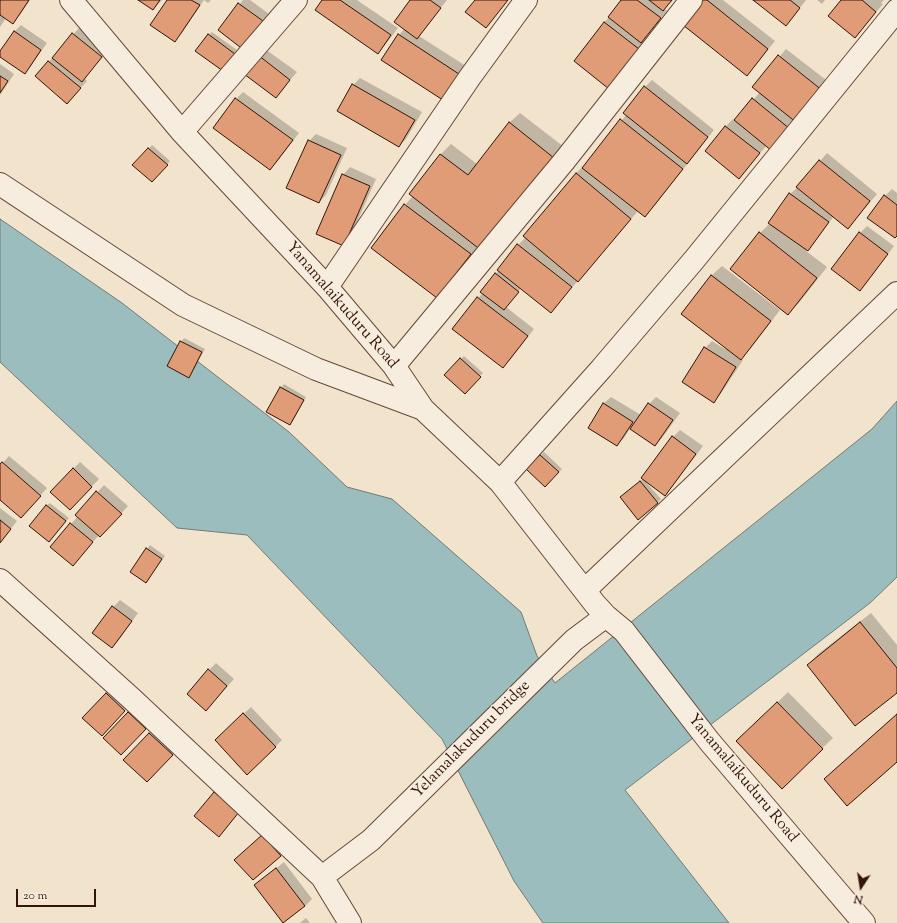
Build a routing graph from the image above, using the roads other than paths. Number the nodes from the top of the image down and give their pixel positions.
1 (296, 0) edge
2 (526, 0) edge
3 (691, 0) edge
4 (72, 1) edge
5 (897, 10) edge
6 (182, 132) junction
7 (0, 184) edge
8 (327, 287) junction
9 (897, 294) edge
10 (394, 366) junction
11 (423, 409) junction
12 (500, 482) junction
13 (0, 580) edge
14 (585, 590) junction
15 (606, 616) junction
16 (322, 877) junction
17 (350, 923) edge
18 (864, 923) edge

1 - 6 street
2 - 8 street
3 - 10 street
4 - 6 street, Yanamalaikuduru Road
5 - 12 street
6 - 8 street, Yanamalaikuduru Road
7 - 11 street
8 - 10 street, Yanamalaikuduru Road
9 - 14 street
10 - 11 street, Yanamalaikuduru Road
11 - 12 street, Yanamalaikuduru Road
12 - 14 street, Yanamalaikuduru Road
13 - 16 street
14 - 15 street, Yanamalaikuduru Road
15 - 16 street, Yelamalakuduru bridge
15 - 18 street, Yanamalaikuduru Road
16 - 17 street

